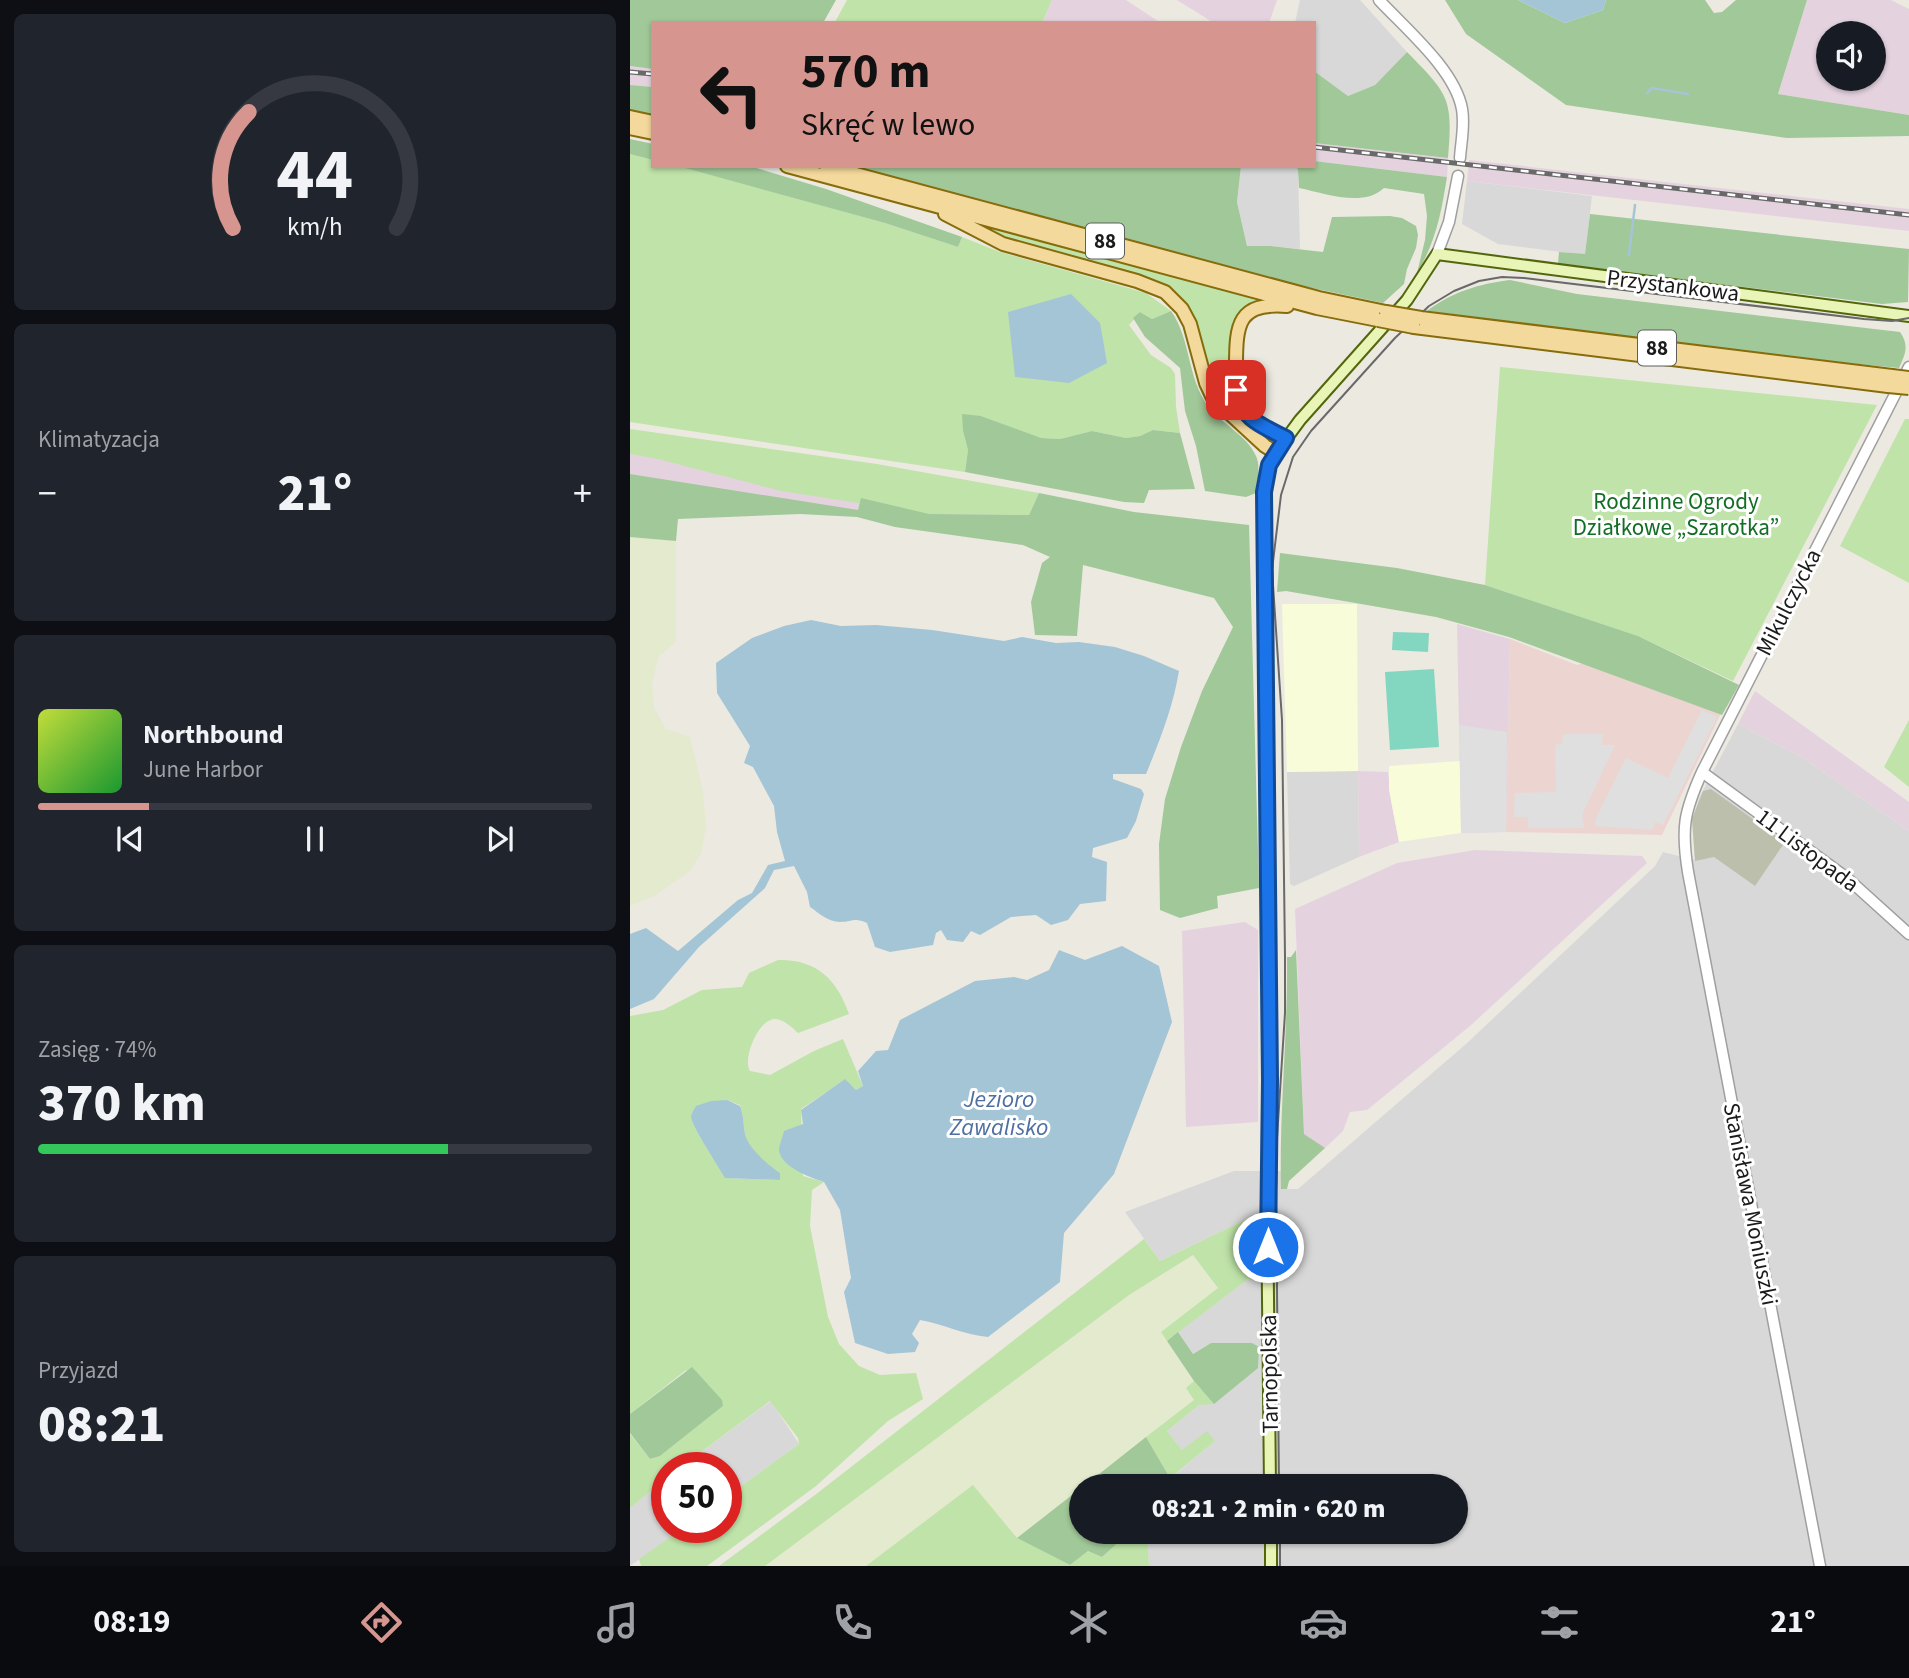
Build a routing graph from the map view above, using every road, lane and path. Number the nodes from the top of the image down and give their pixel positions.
1 (1379, 0) edge
2 (630, 117) edge
3 (651, 122) edge
4 (630, 128) edge
5 (651, 133) edge
6 (1460, 158) dead end
7 (795, 168) edge
8 (833, 168) edge
9 (1458, 176) dead end
10 (923, 202) junction
11 (1437, 254) junction
12 (1317, 307) junction
13 (1382, 316) junction
14 (1909, 316) edge
15 (1909, 366) edge
16 (1909, 378) edge
17 (1890, 381) junction
18 (1909, 388) edge
19 (1286, 438) junction
20 (1272, 459) junction
21 (1702, 772) junction
22 (1683, 842) joint
23 (1909, 933) edge
24 (1270, 1474) edge
25 (1271, 1544) edge
26 (1271, 1566) edge
27 (1820, 1566) edge

1 - 6 street
2 - 3 main road
4 - 5 main road
7 - 10 main road, 88
8 - 13 main road, 88
9 - 11 street
10 - 12 main road, 88
10 - 20 main road
11 - 14 main road, Przystankowa
11 - 19 main road
12 - 13 main road, 88
12 - 19 main road
13 - 17 main road, 88, bridge
15 - 21 street, Mikulczycka
16 - 17 main road, 88, bridge
17 - 18 main road, 88, bridge
19 - 20 main road
20 - 24 main road, Tarnopolska
21 - 22 street, Mikulczycka
21 - 23 street, 11 Listopada
22 - 27 street, Stanisława Moniuszki
25 - 26 main road

